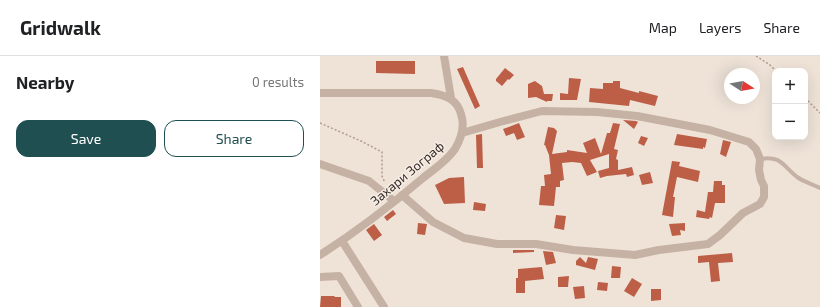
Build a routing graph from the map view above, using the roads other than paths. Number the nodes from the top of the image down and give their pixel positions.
1 (444, 56) edge
2 (320, 93) edge
3 (451, 98) junction
4 (462, 133) junction
5 (760, 159) junction
6 (320, 164) edge
7 (820, 188) edge
8 (402, 195) junction
9 (394, 202) junction
10 (342, 241) junction
11 (320, 255) edge
12 (320, 277) edge
13 (358, 307) edge
14 (384, 307) edge

1 - 3 street
2 - 3 street
3 - 4 street, Захари Зограф
4 - 5 street
4 - 8 street, Захари Зограф
5 - 7 lane
5 - 8 street
6 - 9 street
8 - 9 street, Захари Зограф
9 - 10 street, Захари Зограф
10 - 11 street, Захари Зограф
10 - 14 street
12 - 13 street

